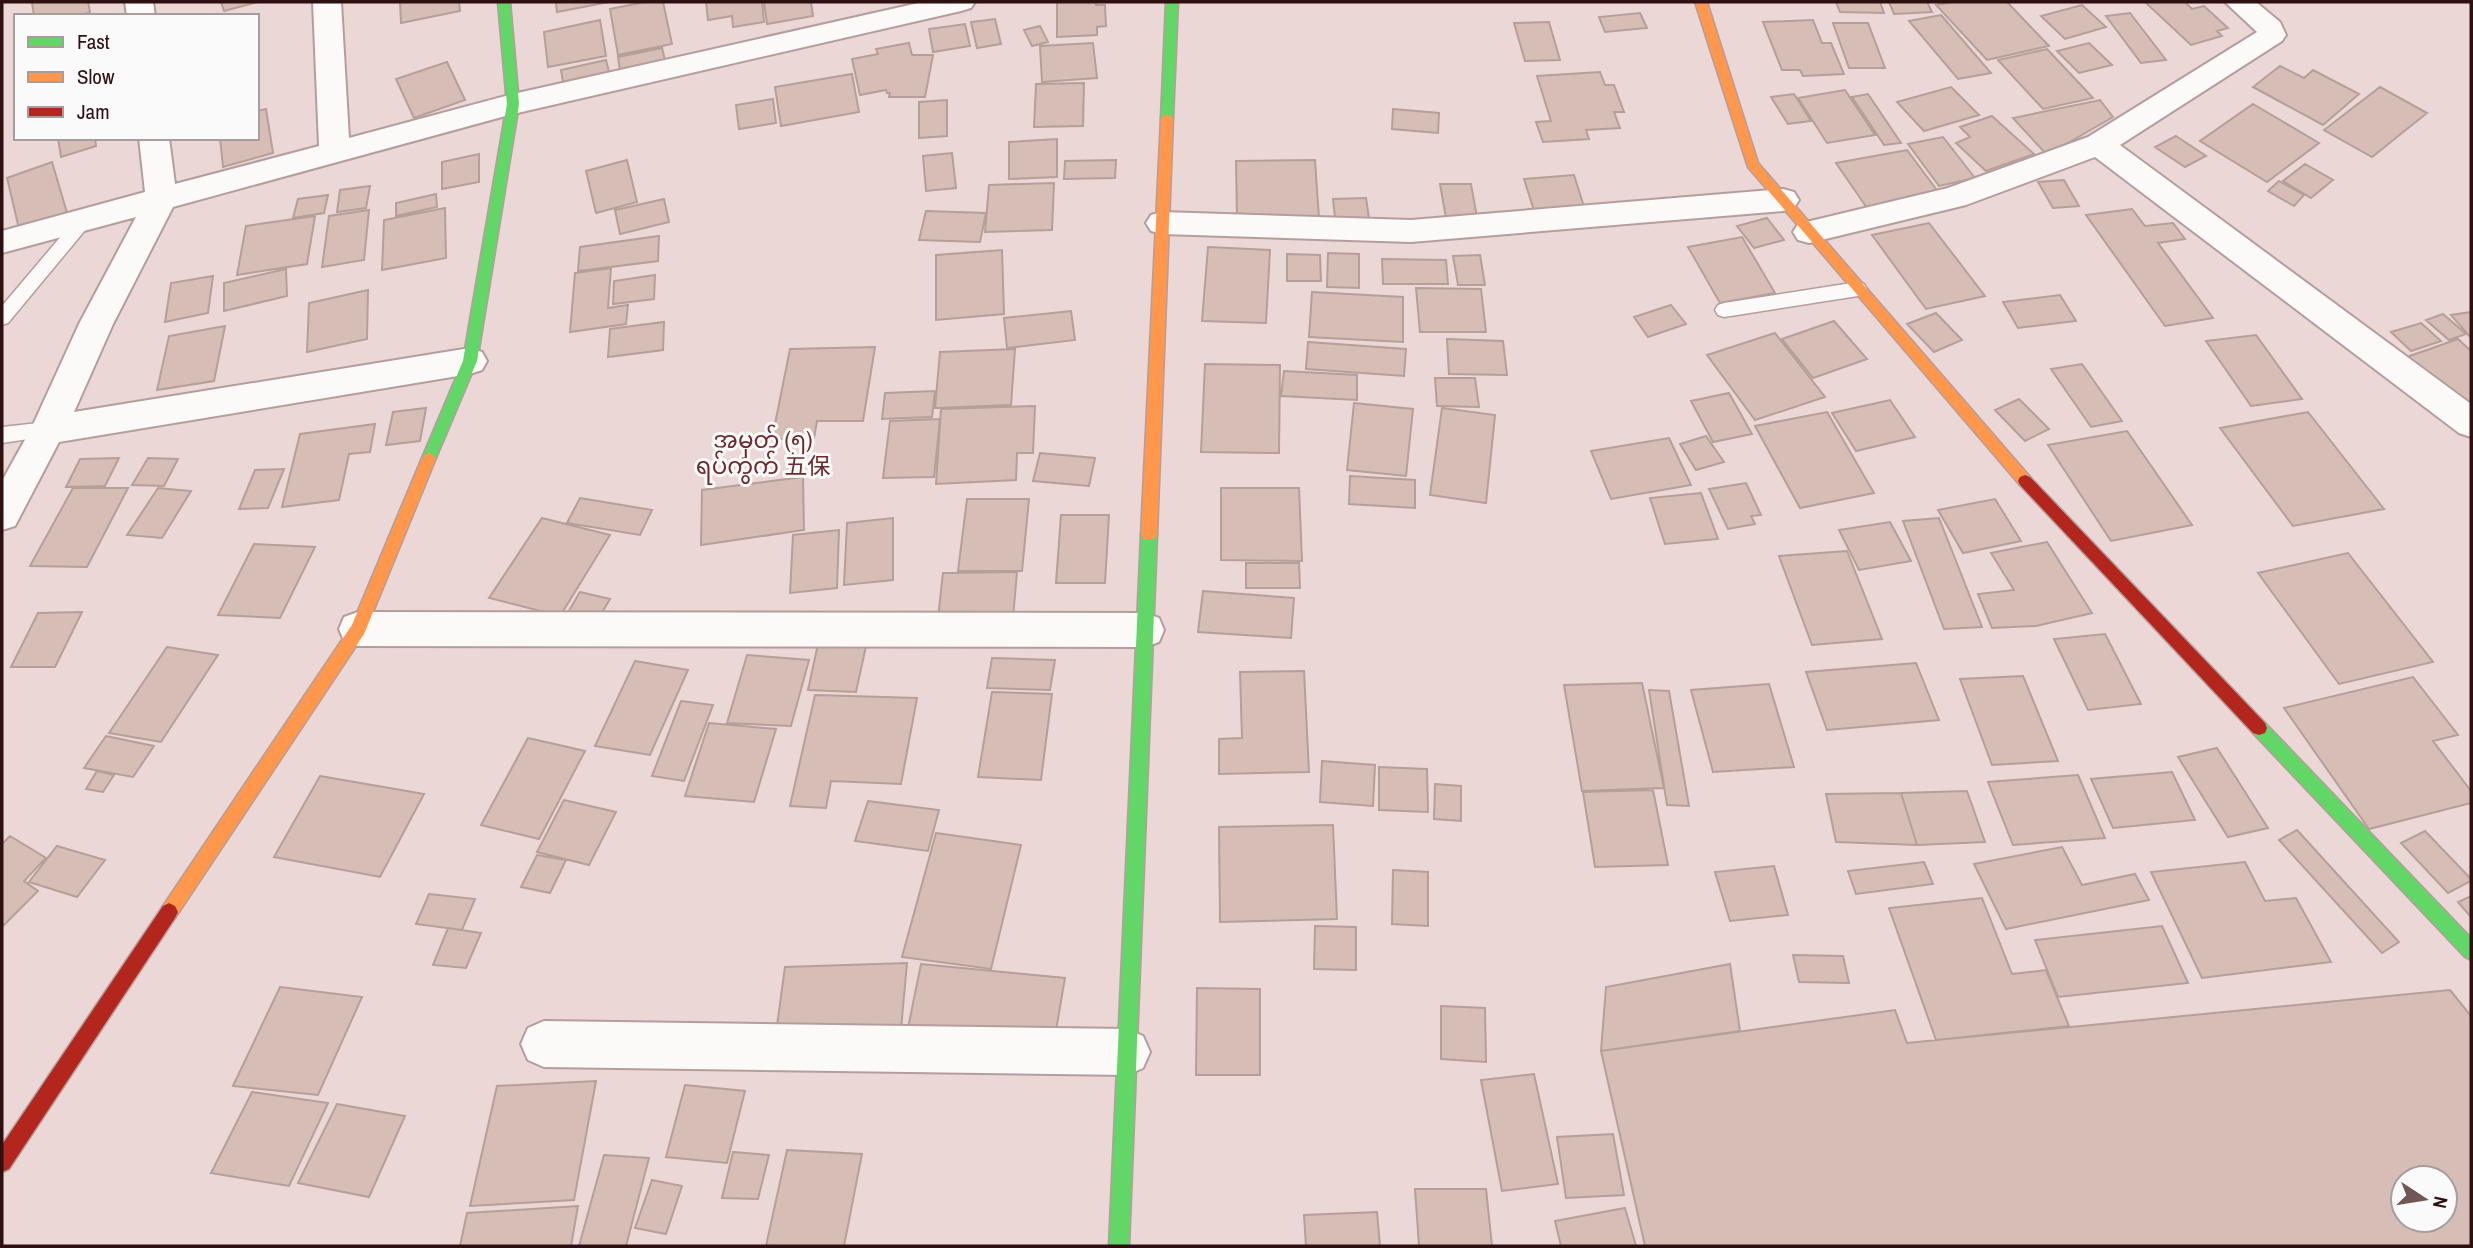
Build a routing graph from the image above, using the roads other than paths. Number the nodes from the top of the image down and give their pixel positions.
1 (327, 2) edge
2 (504, 2) edge
3 (961, 2) edge
4 (1172, 2) edge
5 (1701, 2) edge
6 (2239, 2) edge
7 (513, 104) junction
8 (154, 140) edge
9 (2099, 144) junction
10 (335, 152) junction
11 (161, 199) junction
12 (1783, 200) junction
13 (85, 219) junction
14 (1162, 223) junction
15 (1810, 232) junction
16 (2, 242) edge
17 (1858, 289) junction
18 (1724, 310) dead end
19 (2, 318) edge
20 (470, 361) junction
21 (2471, 423) edge
22 (48, 430) junction
23 (2, 435) edge
24 (2, 515) edge
25 (358, 629) junction
26 (1146, 630) junction
27 (2471, 951) edge
28 (544, 1044) dead end
29 (1127, 1052) junction
30 (2, 1162) edge
31 (1119, 1246) edge

1 - 10 street
2 - 7 street
3 - 7 street
4 - 14 street
5 - 12 street
6 - 9 street
7 - 10 street
7 - 20 street
8 - 11 street
9 - 15 street
9 - 21 street
10 - 11 street
11 - 13 street
11 - 22 street
12 - 14 street
12 - 15 street
13 - 16 street
13 - 19 lane
14 - 26 street
15 - 17 street
17 - 18 lane
17 - 27 street
20 - 22 street
20 - 25 street
22 - 23 lane
22 - 24 street
25 - 26 street
25 - 30 street
26 - 29 street
28 - 29 street
29 - 31 street

